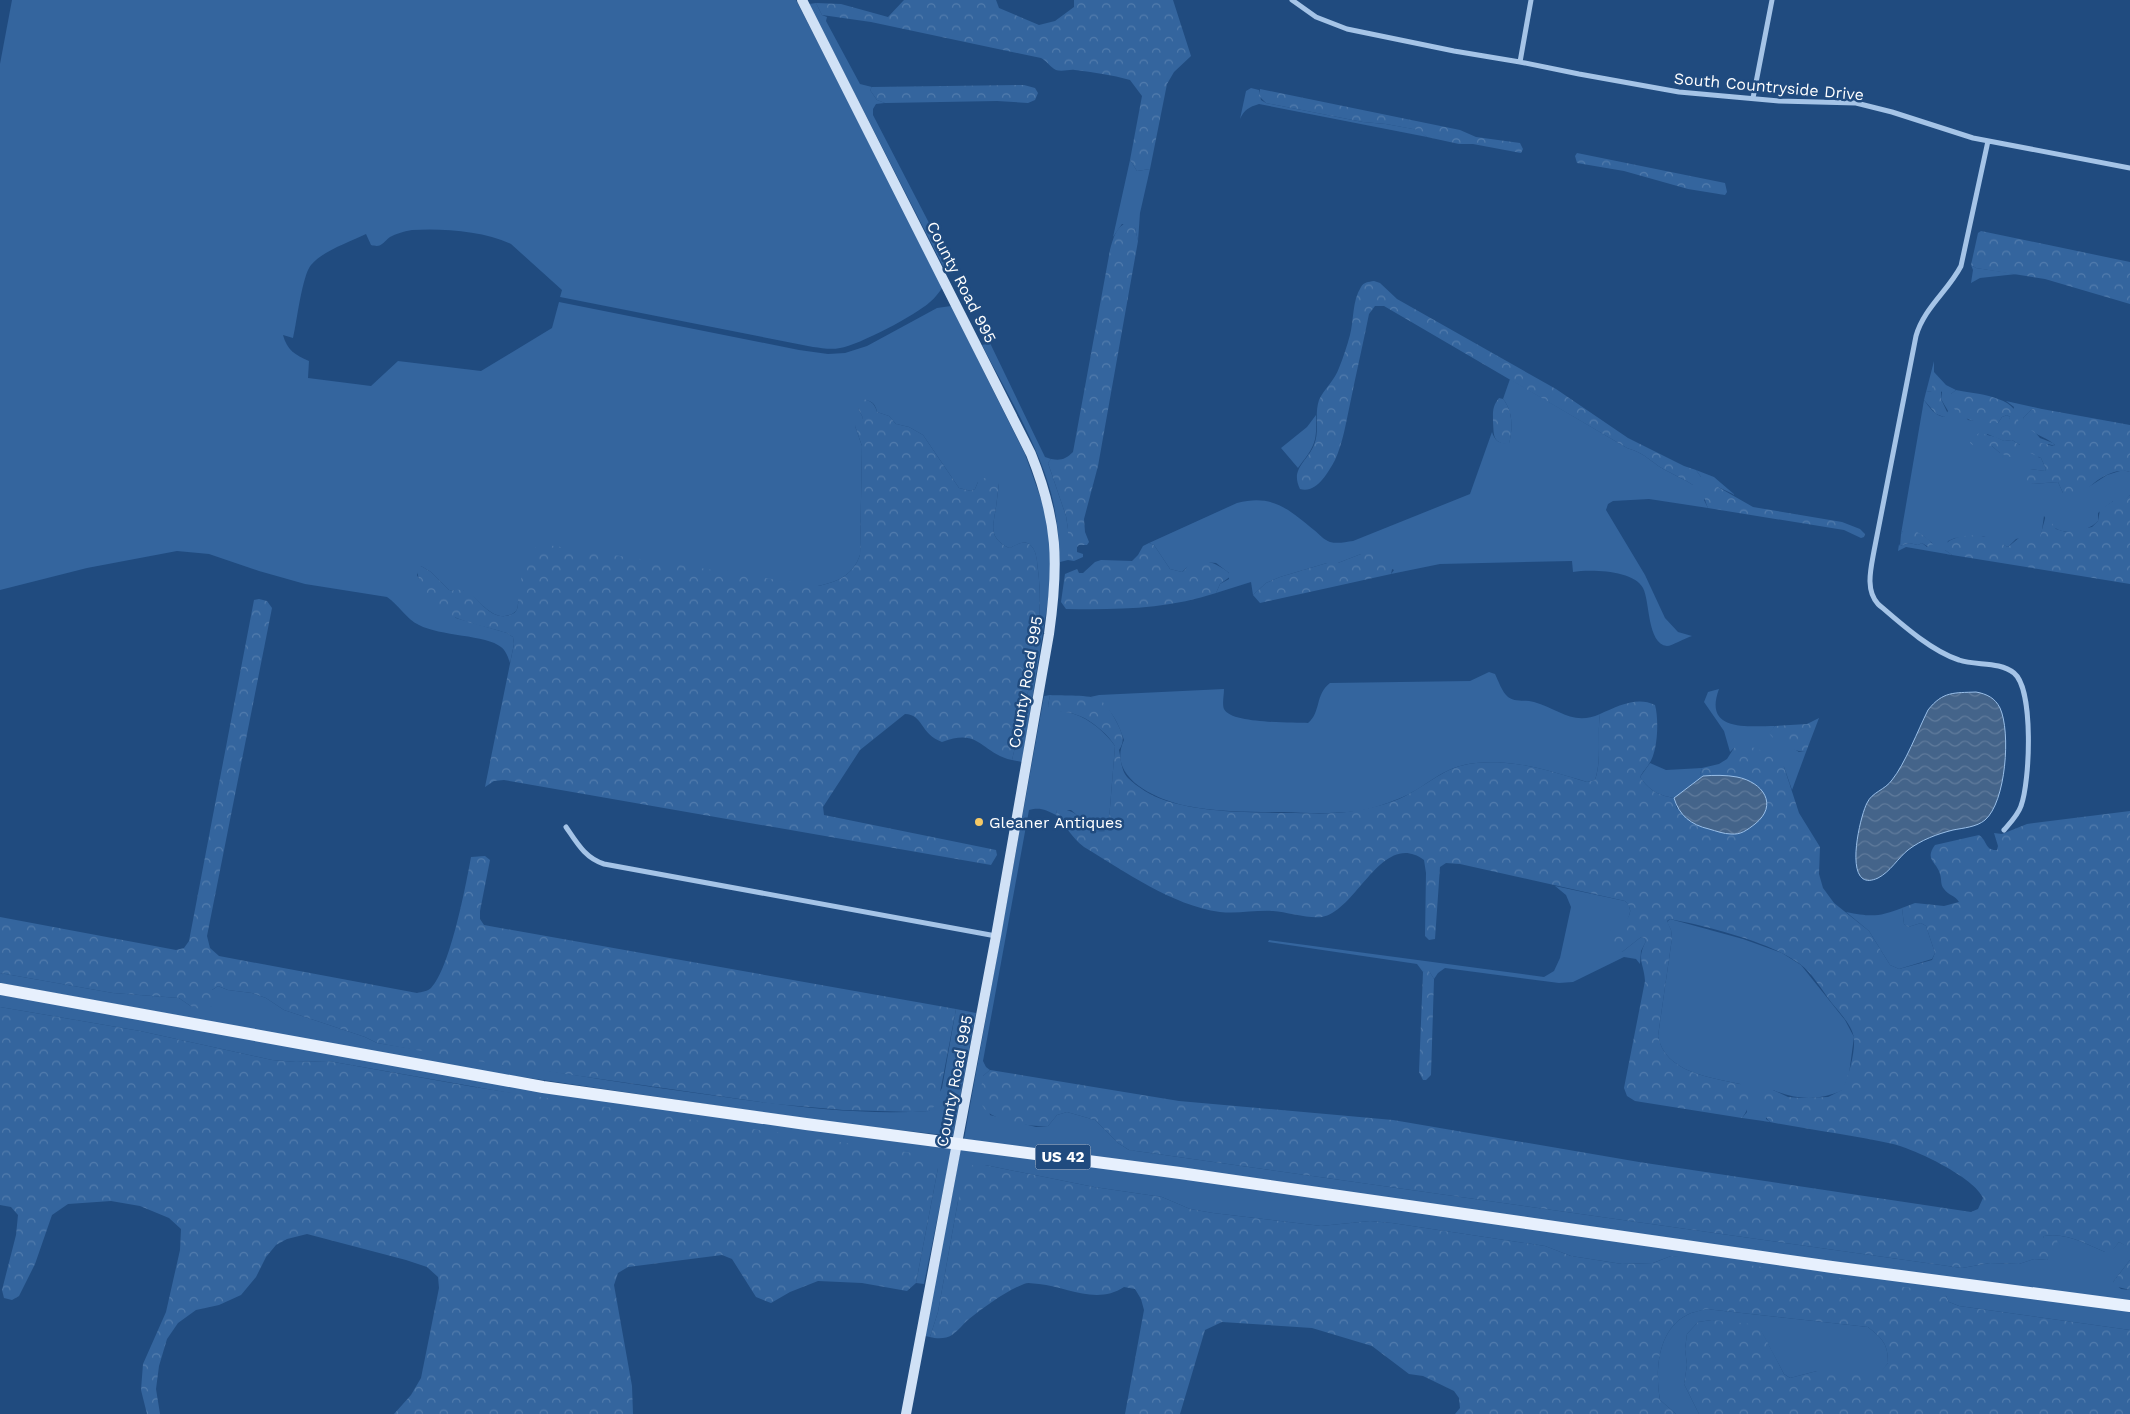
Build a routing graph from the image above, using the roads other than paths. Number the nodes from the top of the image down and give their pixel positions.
1 (1292, 0) edge
2 (1531, 0) edge
3 (1772, 0) edge
4 (802, 1) edge
5 (1520, 62) junction
6 (1753, 98) junction
7 (1988, 141) junction
8 (2130, 168) edge
9 (566, 826) dead end
10 (2004, 830) dead end
11 (996, 936) junction
12 (0, 989) edge
13 (957, 1143) junction
14 (2130, 1306) edge
15 (906, 1414) edge

1 - 5 street, South Countryside Drive
2 - 5 street
3 - 6 street
4 - 11 street, County Road 995
5 - 6 street, South Countryside Drive
6 - 7 street, South Countryside Drive
7 - 8 street, South Countryside Drive
7 - 10 street
9 - 11 street
11 - 13 street, County Road 995
12 - 13 main road, US 42
13 - 14 main road, US 42
13 - 15 street, County Road 995

